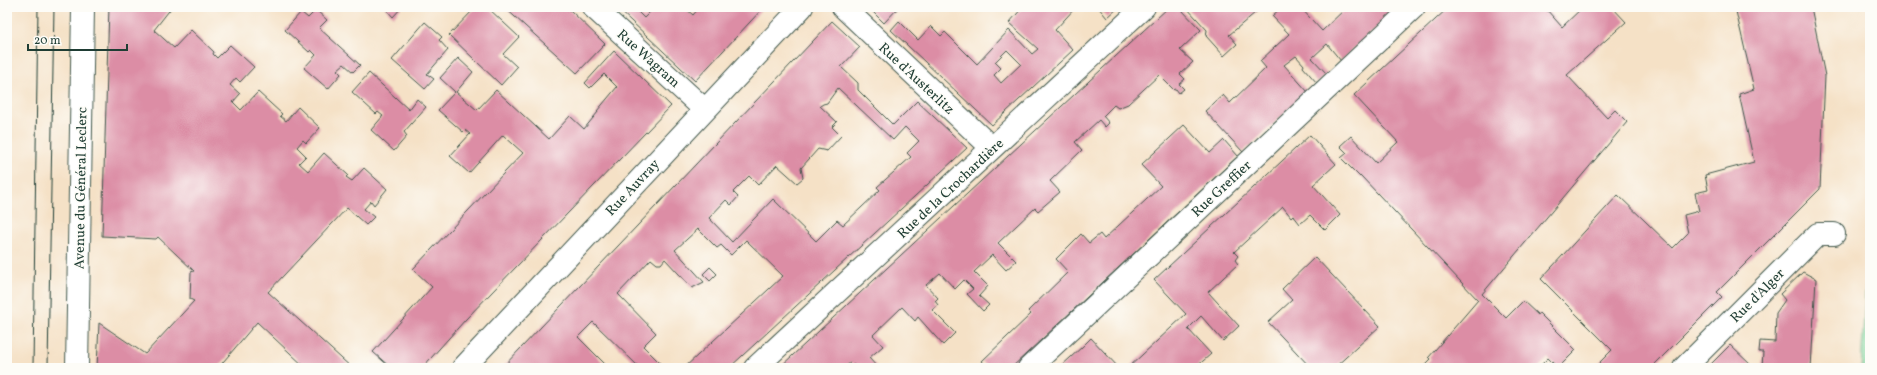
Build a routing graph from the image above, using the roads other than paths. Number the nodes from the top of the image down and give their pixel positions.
1 (83, 7) edge
2 (593, 7) edge
3 (802, 7) edge
4 (843, 7) edge
5 (1144, 7) edge
6 (1414, 7) edge
7 (705, 110) junction
8 (992, 148) junction
9 (1826, 234) dead end
10 (77, 368) edge
11 (463, 368) edge
12 (755, 368) edge
13 (1029, 368) edge
14 (1684, 368) edge

1 - 10 street, Avenue du Général Leclerc
2 - 7 street, Rue Wagram
3 - 7 street, Rue Auvray
4 - 8 street, Rue d'Austerlitz
5 - 8 street, Rue de la Crochardière
6 - 13 street, Rue Greffier
7 - 11 street, Rue Auvray
8 - 12 street, Rue de la Crochardière
9 - 14 street, Rue d'Alger

